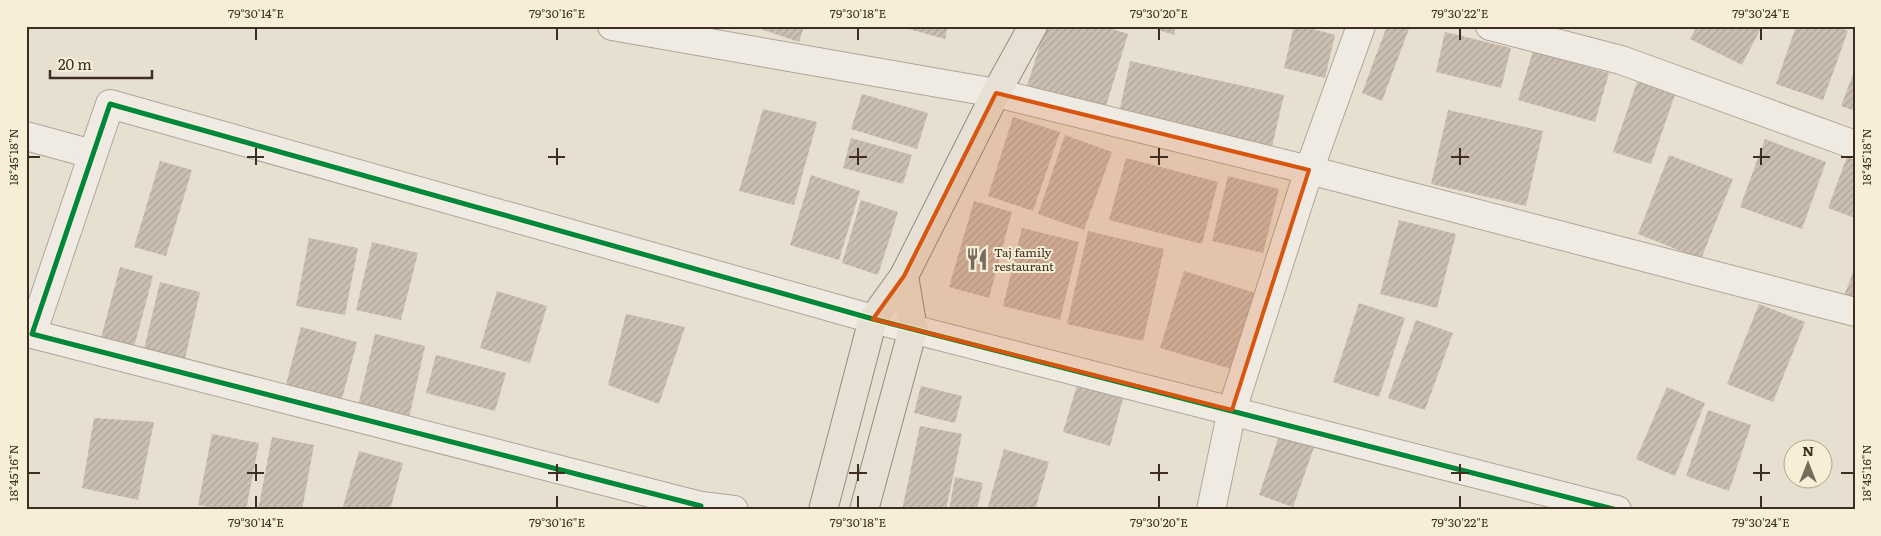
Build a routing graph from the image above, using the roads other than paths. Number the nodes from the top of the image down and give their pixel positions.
1 (612, 26) edge
2 (1032, 26) edge
3 (1361, 26) edge
4 (1490, 26) edge
5 (996, 93) junction
6 (26, 136) edge
7 (1855, 145) edge
8 (92, 154) junction
9 (1309, 170) junction
10 (904, 276) junction
11 (1855, 312) edge
12 (872, 319) junction
13 (913, 329) junction
14 (29, 335) edge
15 (1232, 410) junction
16 (700, 508) edge
17 (734, 510) edge
18 (823, 510) edge
19 (864, 510) edge
20 (1211, 510) edge
21 (1617, 510) edge

1 - 5 street
2 - 5 main road
3 - 9 street
4 - 7 street
5 - 9 street
5 - 10 main road
6 - 8 street
8 - 12 street
8 - 14 street
9 - 11 street
9 - 15 street
10 - 12 main road
10 - 13 main road
12 - 13 street
12 - 18 main road
13 - 15 street
13 - 19 main road
14 - 16 street
15 - 20 street
15 - 21 street
16 - 17 street

